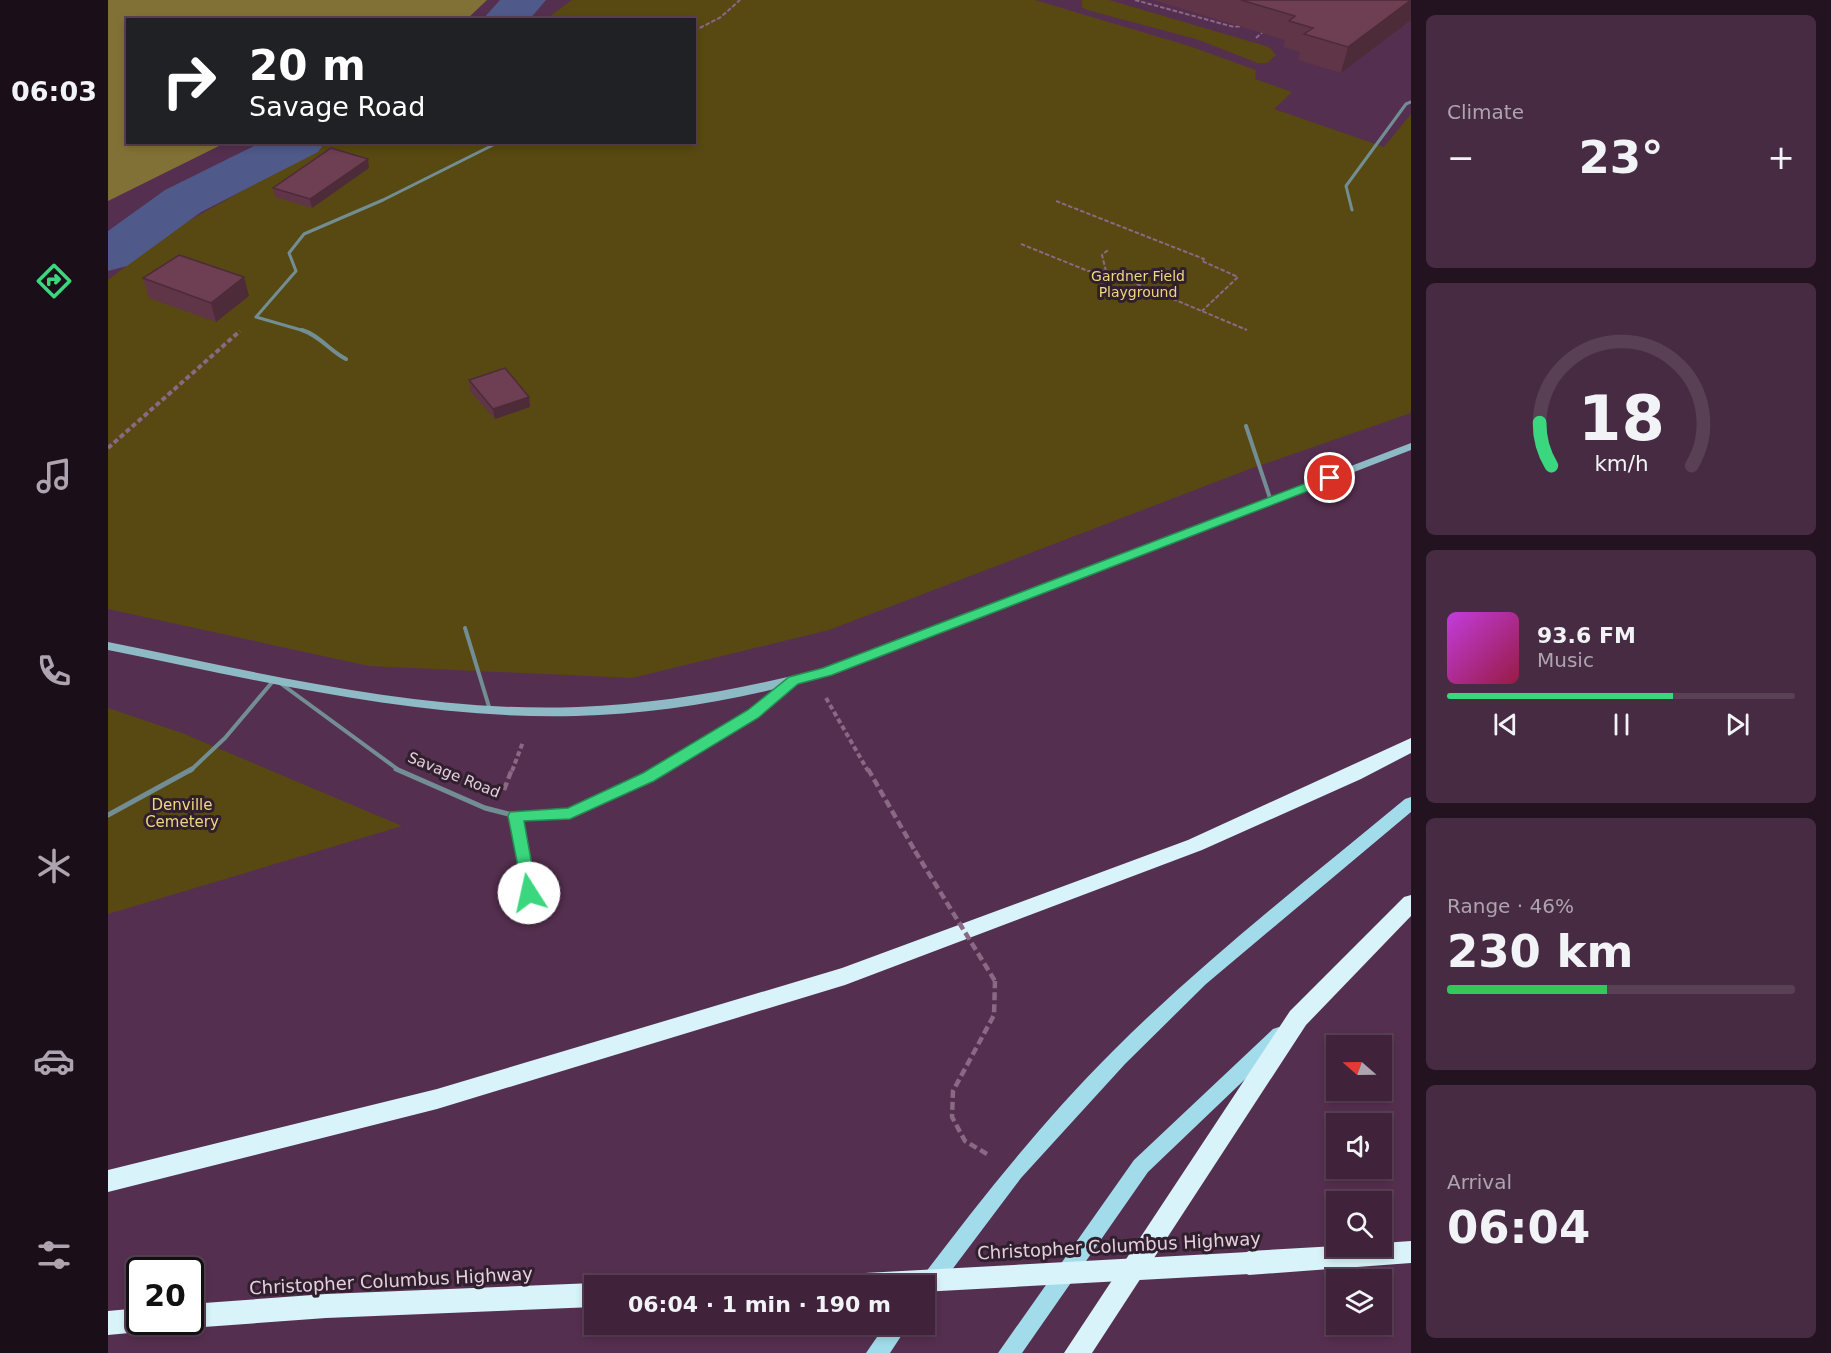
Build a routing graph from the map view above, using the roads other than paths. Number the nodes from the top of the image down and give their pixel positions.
1 (1411, 102) edge
2 (495, 144) edge
3 (1352, 210) dead end
4 (346, 359) dead end
5 (1246, 426) dead end
6 (1410, 447) edge
7 (1271, 501) junction
8 (465, 628) dead end
9 (108, 646) edge
10 (275, 679) junction
11 (794, 681) junction
12 (490, 710) junction
13 (1411, 745) edge
14 (1411, 803) edge
15 (108, 815) edge
16 (516, 816) junction
17 (529, 893) dead end
18 (1411, 903) edge
19 (1298, 1017) junction
20 (108, 1181) edge
21 (1411, 1252) edge
22 (935, 1276) edge
23 (935, 1280) edge
24 (584, 1295) edge
25 (204, 1315) edge
26 (126, 1321) edge
27 (108, 1323) edge
28 (891, 1335) edge
29 (877, 1353) edge
30 (1009, 1353) edge
31 (1077, 1353) edge

1 - 3 lane
2 - 4 lane
5 - 7 lane
6 - 7 street, Savage Road
7 - 11 street, Savage Road
8 - 12 lane
9 - 10 street, Savage Road
10 - 12 street, Savage Road
10 - 15 lane
10 - 16 lane, Savage Road
11 - 12 street, Savage Road
11 - 16 lane, Savage Road
13 - 20 highway
14 - 22 main road
16 - 17 lane
18 - 19 highway
19 - 30 main road
19 - 31 highway
21 - 23 highway, Christopher Columbus Highway, bridge
24 - 25 highway, Christopher Columbus Highway
26 - 27 highway
28 - 29 main road

